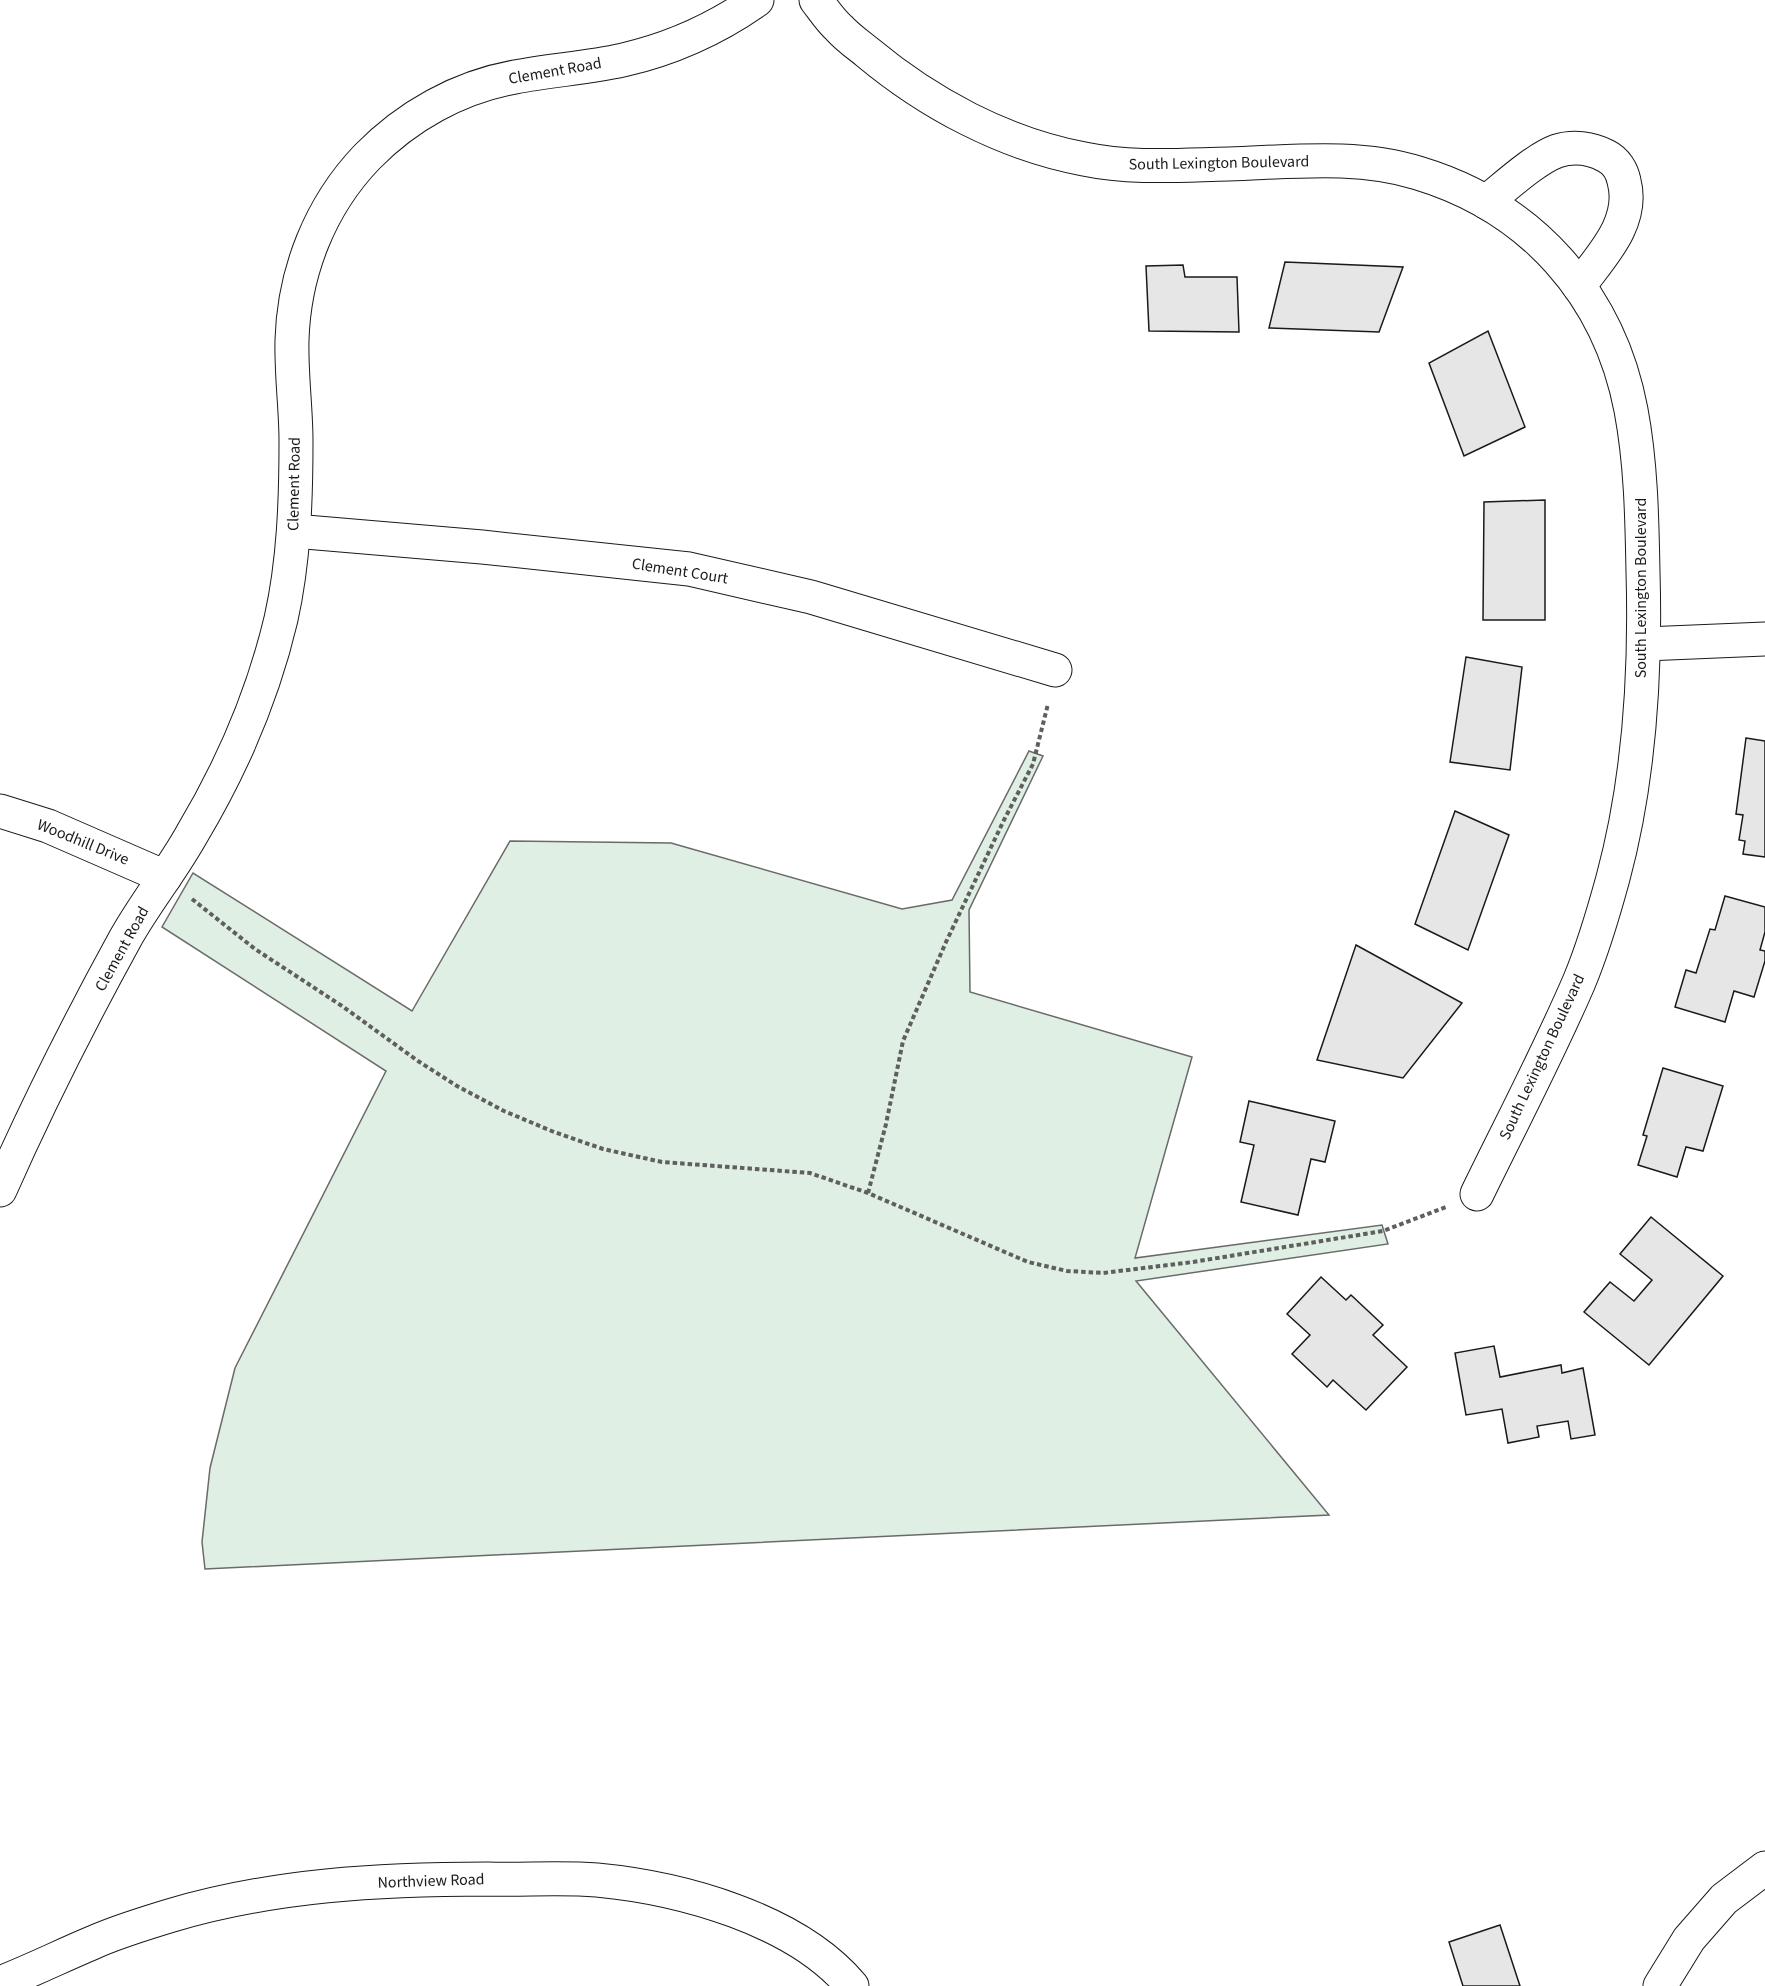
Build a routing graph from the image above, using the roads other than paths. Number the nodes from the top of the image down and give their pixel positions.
1 (757, 0) edge
2 (816, 0) edge
3 (1486, 202) junction
4 (1579, 286) junction
5 (294, 531) junction
6 (1765, 639) edge
7 (1645, 644) junction
8 (1056, 670) road end
9 (0, 811) edge
10 (165, 877) junction
11 (0, 1190) edge
12 (1477, 1194) road end
13 (1765, 1868) edge
14 (0, 1983) edge
15 (852, 1986) edge
16 (1660, 1986) edge

1 - 5 street, Clement Road
2 - 3 street, South Lexington Boulevard
3 - 4 street, South Lexington Boulevard
3 - 4 street
4 - 7 street, South Lexington Boulevard
5 - 8 street, Clement Court
5 - 10 street, Clement Road
6 - 7 street
7 - 12 street, South Lexington Boulevard
9 - 10 street, Woodhill Drive
10 - 11 street, Clement Road
13 - 16 street
14 - 15 street, Northview Road

